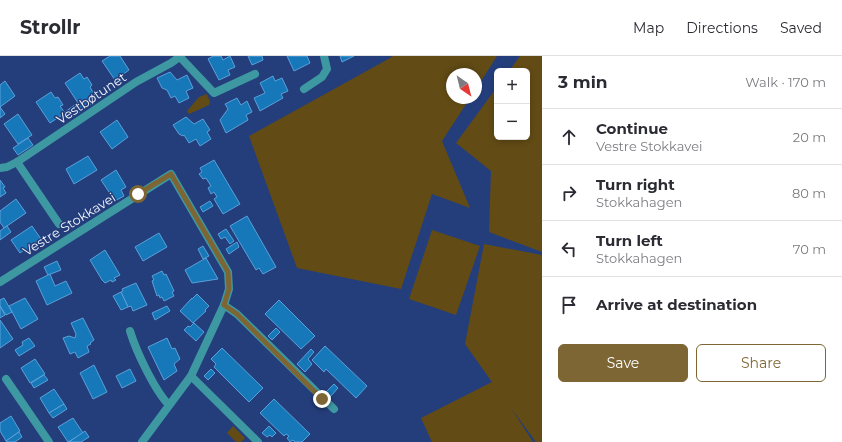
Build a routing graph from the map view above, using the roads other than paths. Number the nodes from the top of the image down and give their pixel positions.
1 (180, 56) edge
2 (324, 56) edge
3 (255, 74) dead end
4 (304, 89) dead end
5 (17, 162) junction
6 (0, 168) edge
7 (59, 224) dead end
8 (0, 282) edge
9 (224, 305) junction
10 (130, 331) dead end
11 (191, 376) junction
12 (6, 379) dead end
13 (169, 405) junction
14 (334, 409) dead end
15 (50, 442) edge
16 (142, 442) edge
17 (258, 442) edge

1 - 3 street, Vestbøtunet
1 - 5 street, Vestbøtunet
2 - 4 street
5 - 6 street, Vestbøtunet
5 - 7 street
8 - 9 street, Vestre Stokkavei
9 - 11 street
9 - 14 street
10 - 13 street
11 - 13 street
11 - 17 street
12 - 15 street
13 - 16 street

